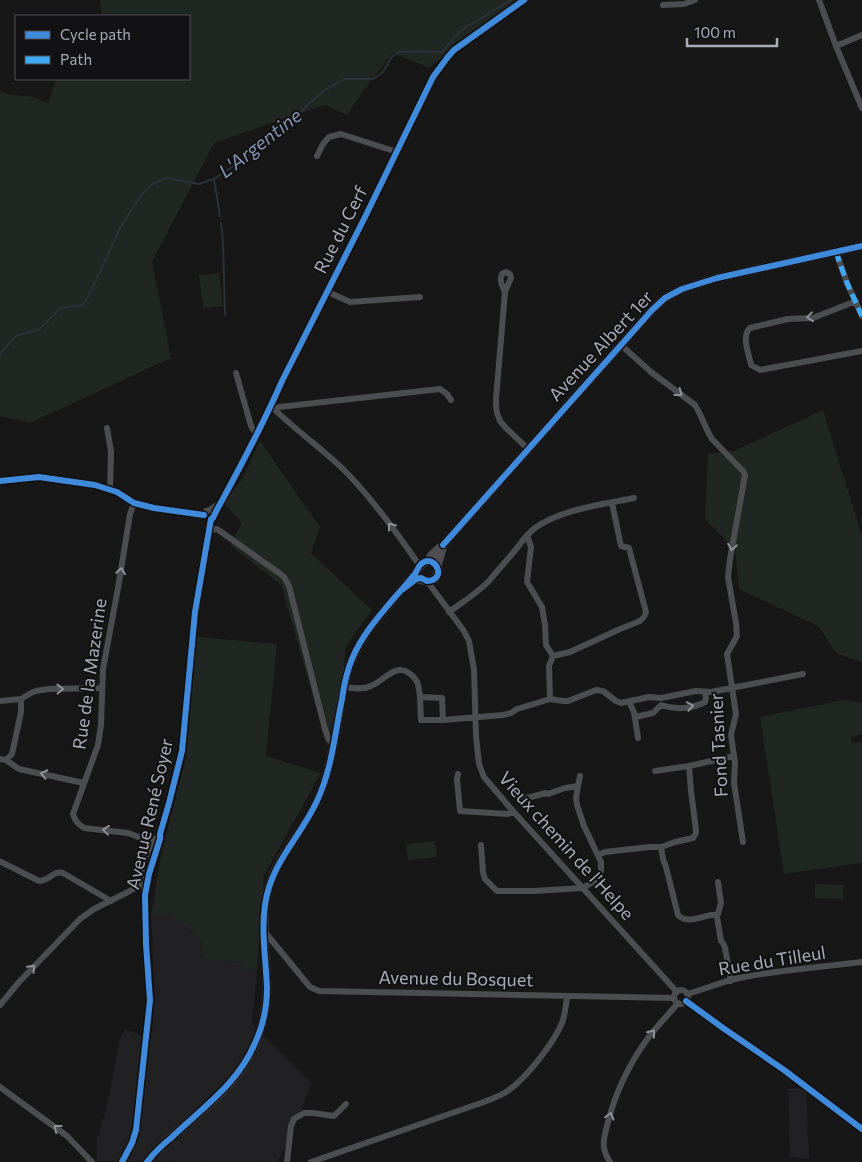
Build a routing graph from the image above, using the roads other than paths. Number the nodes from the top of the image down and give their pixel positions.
1 (524, 0) edge
2 (695, 0) edge
3 (819, 0) edge
4 (663, 5) dead end
5 (862, 35) edge
6 (836, 46) junction
7 (862, 108) edge
8 (397, 152) junction
9 (317, 156) dead end
10 (862, 246) edge
11 (836, 252) junction
12 (326, 291) junction
13 (505, 292) dead end
14 (420, 297) dead end
15 (856, 301) junction
16 (862, 316) edge
17 (621, 345) junction
18 (861, 350) edge
19 (236, 373) dead end
20 (451, 400) dead end
21 (272, 408) junction
22 (107, 428) dead end
23 (256, 434) junction
24 (528, 449) junction
25 (0, 481) edge
26 (110, 490) junction
27 (634, 498) dead end
28 (134, 503) junction
29 (612, 503) junction
30 (209, 515) junction
31 (209, 530) junction
32 (527, 535) junction
33 (443, 545) junction
34 (425, 572) junction
35 (449, 612) junction
36 (553, 656) junction
37 (803, 674) dead end
38 (344, 687) junction
39 (102, 688) junction
40 (732, 688) junction
41 (705, 692) junction
42 (420, 697) junction
43 (659, 698) junction
44 (21, 699) junction
45 (550, 699) junction
46 (0, 701) edge
47 (628, 702) junction
48 (662, 705) junction
49 (635, 717) junction
50 (476, 718) junction
51 (443, 720) junction
52 (638, 738) dead end
53 (333, 746) junction
54 (734, 756) junction
55 (3, 759) edge
56 (689, 766) junction
57 (655, 772) dead end
58 (458, 774) dead end
59 (580, 776) dead end
60 (84, 783) junction
61 (578, 786) junction
62 (522, 799) dead end
63 (514, 812) junction
64 (743, 842) dead end
65 (155, 844) junction
66 (481, 845) dead end
67 (661, 847) junction
68 (598, 855) junction
69 (1, 862) edge
70 (718, 882) dead end
71 (144, 884) junction
72 (583, 888) junction
73 (111, 901) junction
74 (717, 917) junction
75 (264, 931) junction
76 (862, 962) edge
77 (731, 981) junction
78 (567, 997) junction
79 (676, 998) junction
80 (687, 998) junction
81 (0, 1004) edge
82 (0, 1087) edge
83 (346, 1104) dead end
84 (862, 1129) edge
85 (92, 1162) edge
86 (122, 1162) edge
87 (147, 1162) edge
88 (287, 1162) edge
89 (311, 1162) edge
90 (610, 1162) edge

1 - 8 street, Rue du Cerf
2 - 4 street
3 - 6 street
5 - 6 street
6 - 7 street
8 - 9 street
8 - 12 street, Rue du Cerf
10 - 11 main road, Avenue Albert 1er
11 - 15 street
11 - 17 main road, Avenue Albert 1er
12 - 14 street, Rue du Cerf
12 - 21 street, Rue du Cerf
13 - 24 street
15 - 16 street
15 -> 18 street
17 - 24 main road, Avenue Albert 1er
17 -> 40 street, Fond Tasnier
19 - 23 street
20 - 21 street
21 - 23 street, Rue du Cerf
34 -> 21 street, Vieux chemin de l'Helpe
22 - 26 street
23 - 30 street, Rue du Cerf
24 - 33 main road, Avenue Albert 1er
25 - 26 street
26 - 28 street
27 - 29 street
28 - 30 street
39 -> 28 street, Rue de la Mazerine
29 - 32 street
29 - 36 street
30 - 31 street, Avenue René Soyer
31 - 53 street
31 - 65 street, Avenue René Soyer
32 - 35 street
32 - 36 street
33 - 34 main road, Avenue Albert 1er
33 - 34 main road, Avenue Albert 1er
34 - 35 street, Vieux chemin de l'Helpe
34 - 38 main road, Avenue Albert 1er
35 - 50 street, Vieux chemin de l'Helpe
36 - 45 street
37 - 40 street
38 - 42 street
38 - 53 main road, Avenue Albert 1er
44 -> 39 street
39 - 60 street, Rue de la Mazerine
40 - 41 street
40 - 54 street, Fond Tasnier
41 - 43 street
48 -> 41 street
42 - 51 street
42 - 51 street
43 - 47 street
43 - 48 street
44 - 46 street
44 - 55 street
45 - 47 street
45 - 50 street
47 - 49 street
48 - 49 street
49 - 52 street
50 - 51 street
50 - 63 street, Vieux chemin de l'Helpe
53 - 75 main road, Avenue Albert 1er
54 - 56 street
54 - 64 street, Fond Tasnier
60 -> 55 street
56 - 57 street
56 - 67 street
58 - 63 street
59 - 61 street
65 -> 60 street, Rue de la Mazerine
61 - 62 street
61 - 68 street
63 - 72 street, Vieux chemin de l'Helpe
65 - 71 street, Avenue René Soyer
66 - 72 street
67 - 68 street
67 - 74 street
68 - 72 street
69 - 73 street
70 - 74 street
71 - 73 street
71 - 86 street, Avenue René Soyer
72 - 79 street, Vieux chemin de l'Helpe
81 -> 73 street
74 - 77 street
75 - 78 street, Avenue du Bosquet
75 - 87 main road, Avenue Albert 1er
76 - 77 street, Rue du Tilleul
77 - 80 street, Rue du Tilleul
78 - 79 street, Avenue du Bosquet
78 - 89 street
79 - 80 street
79 - 80 street
90 -> 79 street
80 - 84 street
85 -> 82 street
83 - 88 street

